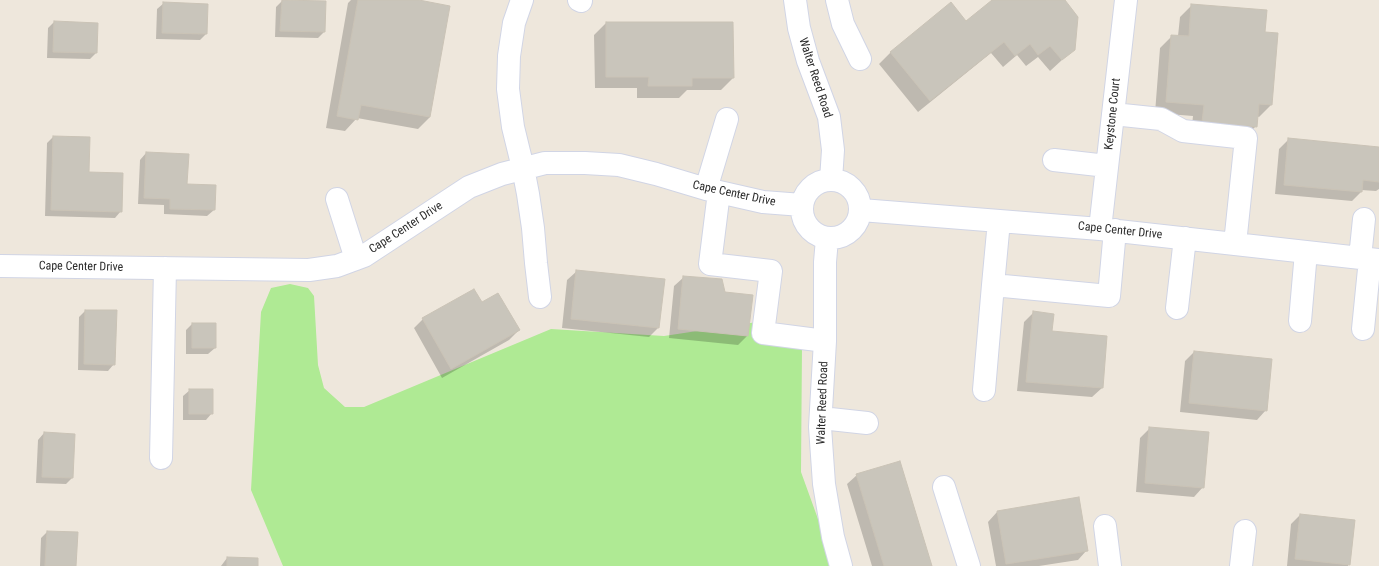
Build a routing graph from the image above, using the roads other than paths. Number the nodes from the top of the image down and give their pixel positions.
1 (522, 0) edge
2 (795, 0) edge
3 (837, 0) edge
4 (1126, 0) edge
5 (860, 59) dead end
6 (1113, 114) junction
7 (727, 118) dead end
8 (1054, 160) dead end
9 (1107, 166) junction
10 (524, 168) junction
11 (831, 180) junction
12 (712, 191) junction
13 (337, 199) dead end
14 (802, 205) junction
15 (860, 210) junction
16 (1364, 219) dead end
17 (1000, 222) junction
18 (1108, 229) junction
19 (1185, 238) junction
20 (827, 239) junction
21 (1235, 244) junction
22 (1306, 252) junction
23 (356, 259) junction
24 (1370, 259) edge
25 (0, 266) edge
26 (165, 268) junction
27 (993, 285) junction
28 (540, 297) dead end
29 (1177, 308) dead end
30 (1300, 321) dead end
31 (1363, 329) dead end
32 (825, 341) junction
33 (984, 390) dead end
34 (821, 418) junction
35 (867, 423) dead end
36 (161, 458) dead end
37 (944, 487) dead end
38 (1105, 526) dead end
39 (1244, 531) dead end
40 (841, 566) edge
41 (969, 566) edge
42 (1110, 566) edge
43 (1242, 566) edge

1 - 10 street
2 - 11 street, Walter Reed Road
3 - 5 street
4 - 6 street, Keystone Court
6 - 9 street, Keystone Court
6 - 21 street
7 - 12 street
8 - 9 street
9 - 18 street, Keystone Court
10 - 12 street, Cape Center Drive
10 - 23 street, Cape Center Drive
10 - 28 street
11 - 14 street
11 - 15 street
12 - 14 street, Cape Center Drive
12 - 32 street
13 - 23 street
14 - 20 street
15 - 17 street, Cape Center Drive
15 - 20 street
16 - 24 street
17 - 18 street, Cape Center Drive
17 - 27 street
18 - 19 street, Cape Center Drive
18 - 27 street, Keystone Court
19 - 21 street, Cape Center Drive
19 - 29 street
20 - 32 street, Walter Reed Road
21 - 22 street, Cape Center Drive
22 - 24 street, Cape Center Drive
22 - 30 street
23 - 26 street, Cape Center Drive
24 - 31 street
25 - 26 street, Cape Center Drive
26 - 36 street
27 - 33 street
32 - 34 street, Walter Reed Road
34 - 35 street
34 - 40 street, Walter Reed Road
37 - 41 street
38 - 42 street
39 - 43 street

